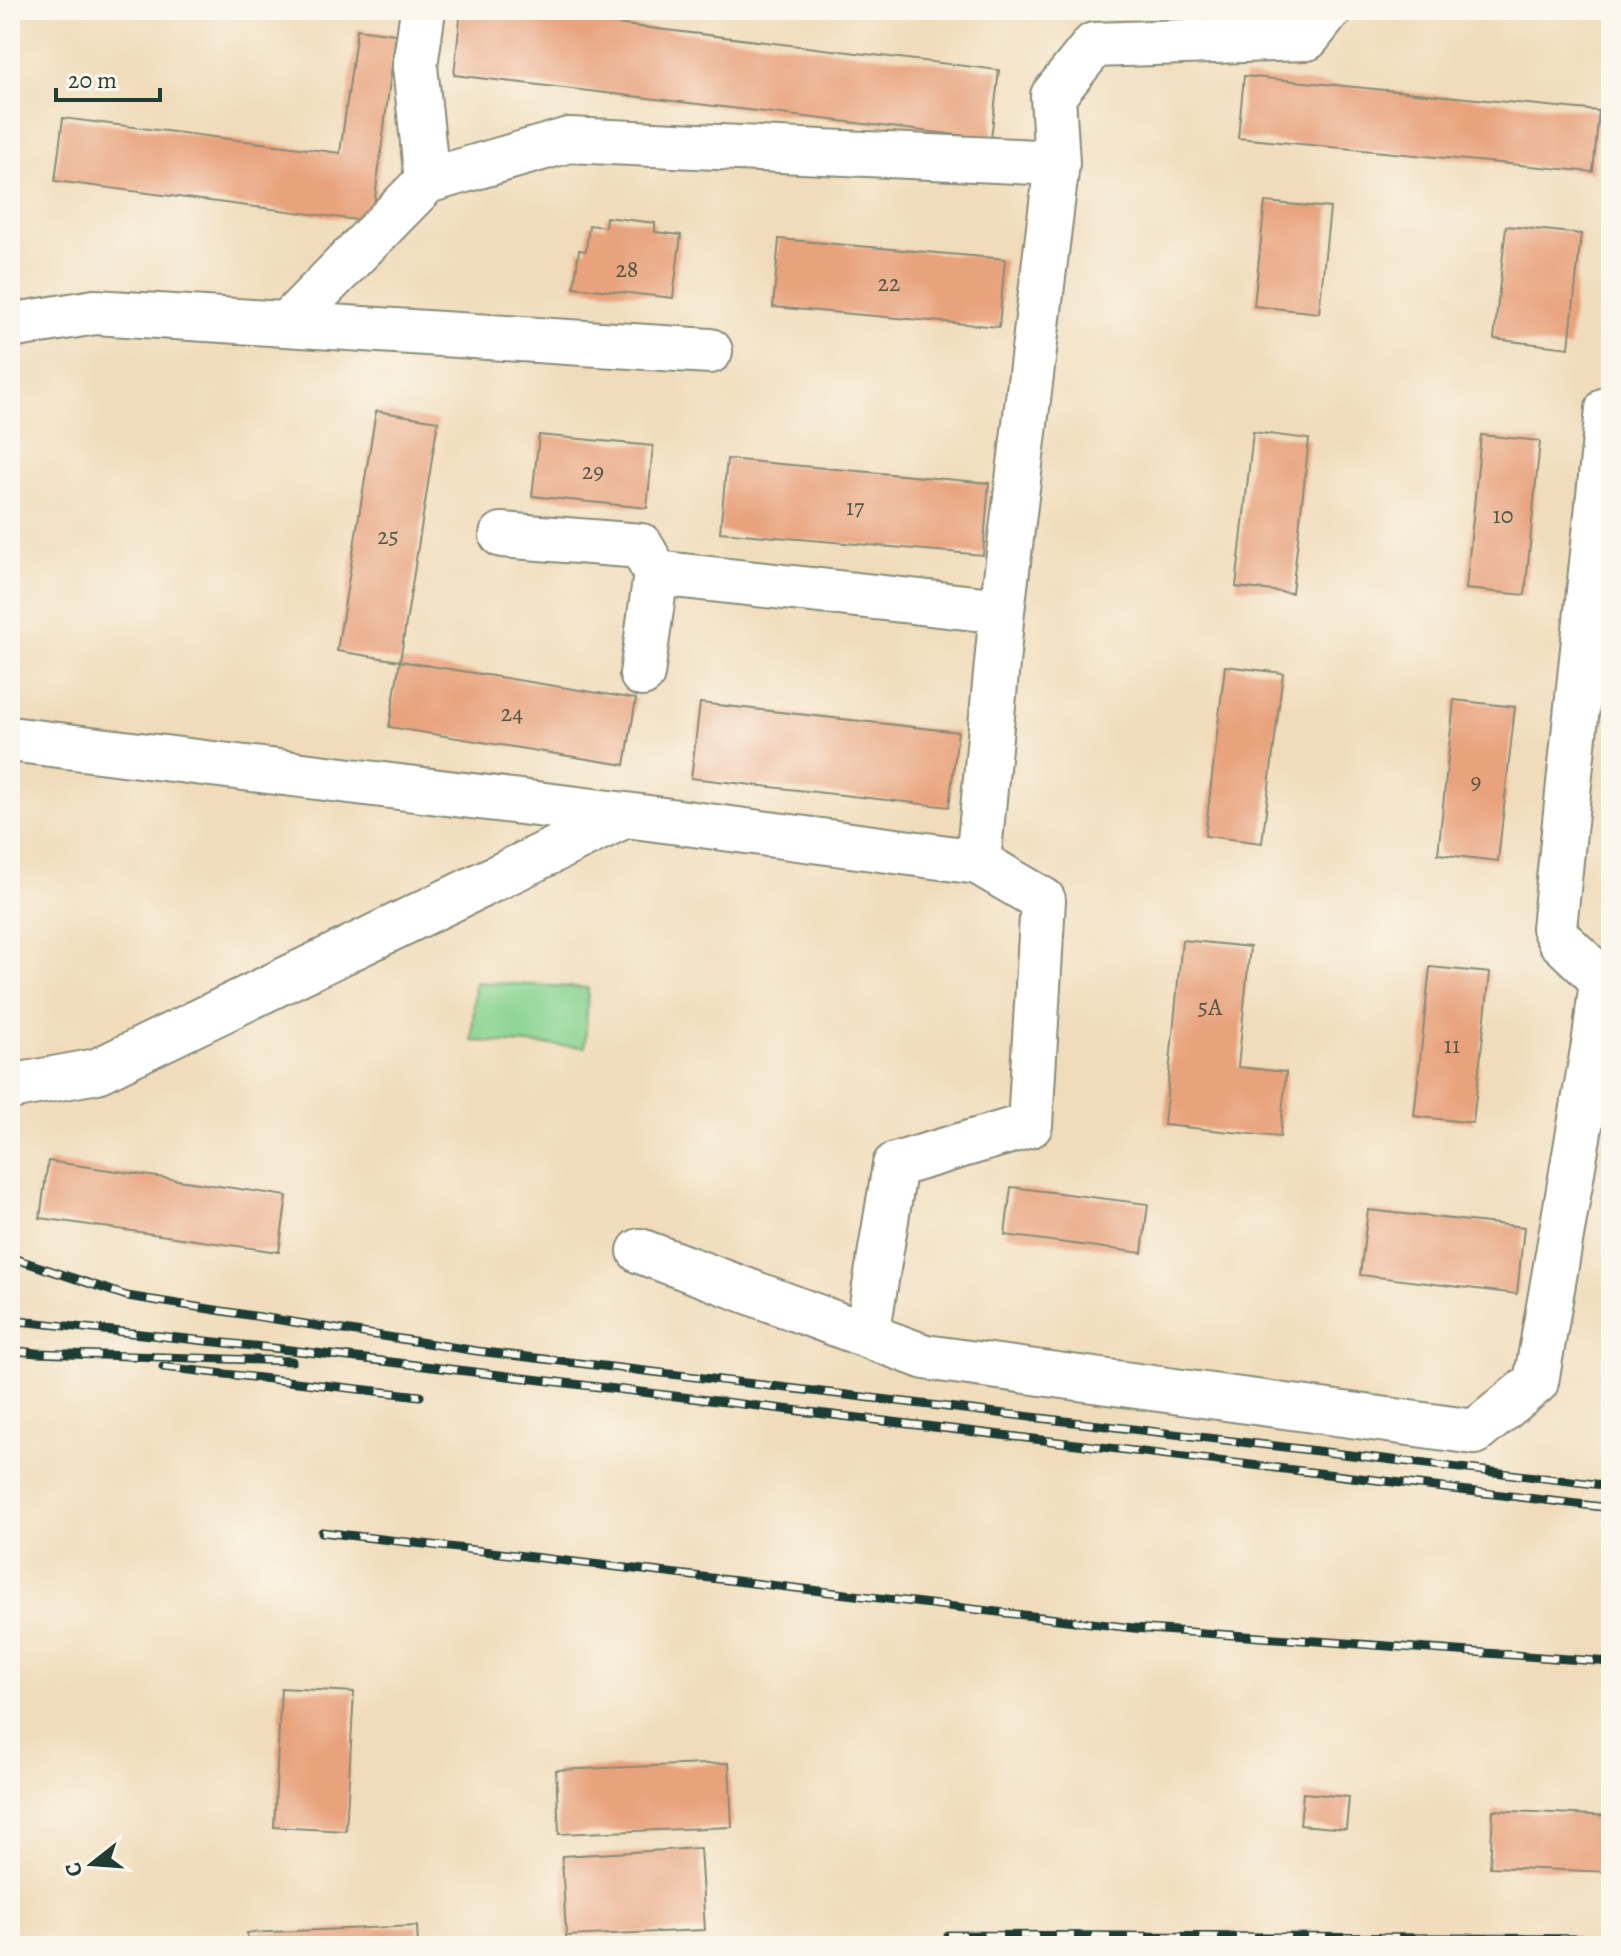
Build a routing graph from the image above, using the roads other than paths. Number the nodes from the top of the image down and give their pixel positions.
1 (423, 10) edge
2 (1329, 10) edge
3 (1057, 163) junction
4 (427, 181) junction
5 (287, 324) junction
6 (10, 326) edge
7 (710, 351) dead end
8 (1611, 409) edge
9 (502, 535) dead end
10 (656, 573) junction
11 (1002, 611) junction
12 (642, 674) dead end
13 (10, 739) edge
14 (626, 815) junction
15 (978, 862) junction
16 (1603, 1042) edge
17 (10, 1087) edge
18 (640, 1251) dead end
19 (867, 1335) junction

1 - 4 lane
2 - 3 lane
3 - 4 lane
3 - 11 lane
4 - 5 lane
5 - 6 lane
5 - 7 lane
8 - 16 lane
9 - 10 lane
10 - 11 lane
10 - 12 lane
11 - 15 lane
13 - 14 lane
14 - 15 lane
14 - 17 lane
15 - 19 lane
16 - 19 lane
18 - 19 lane

